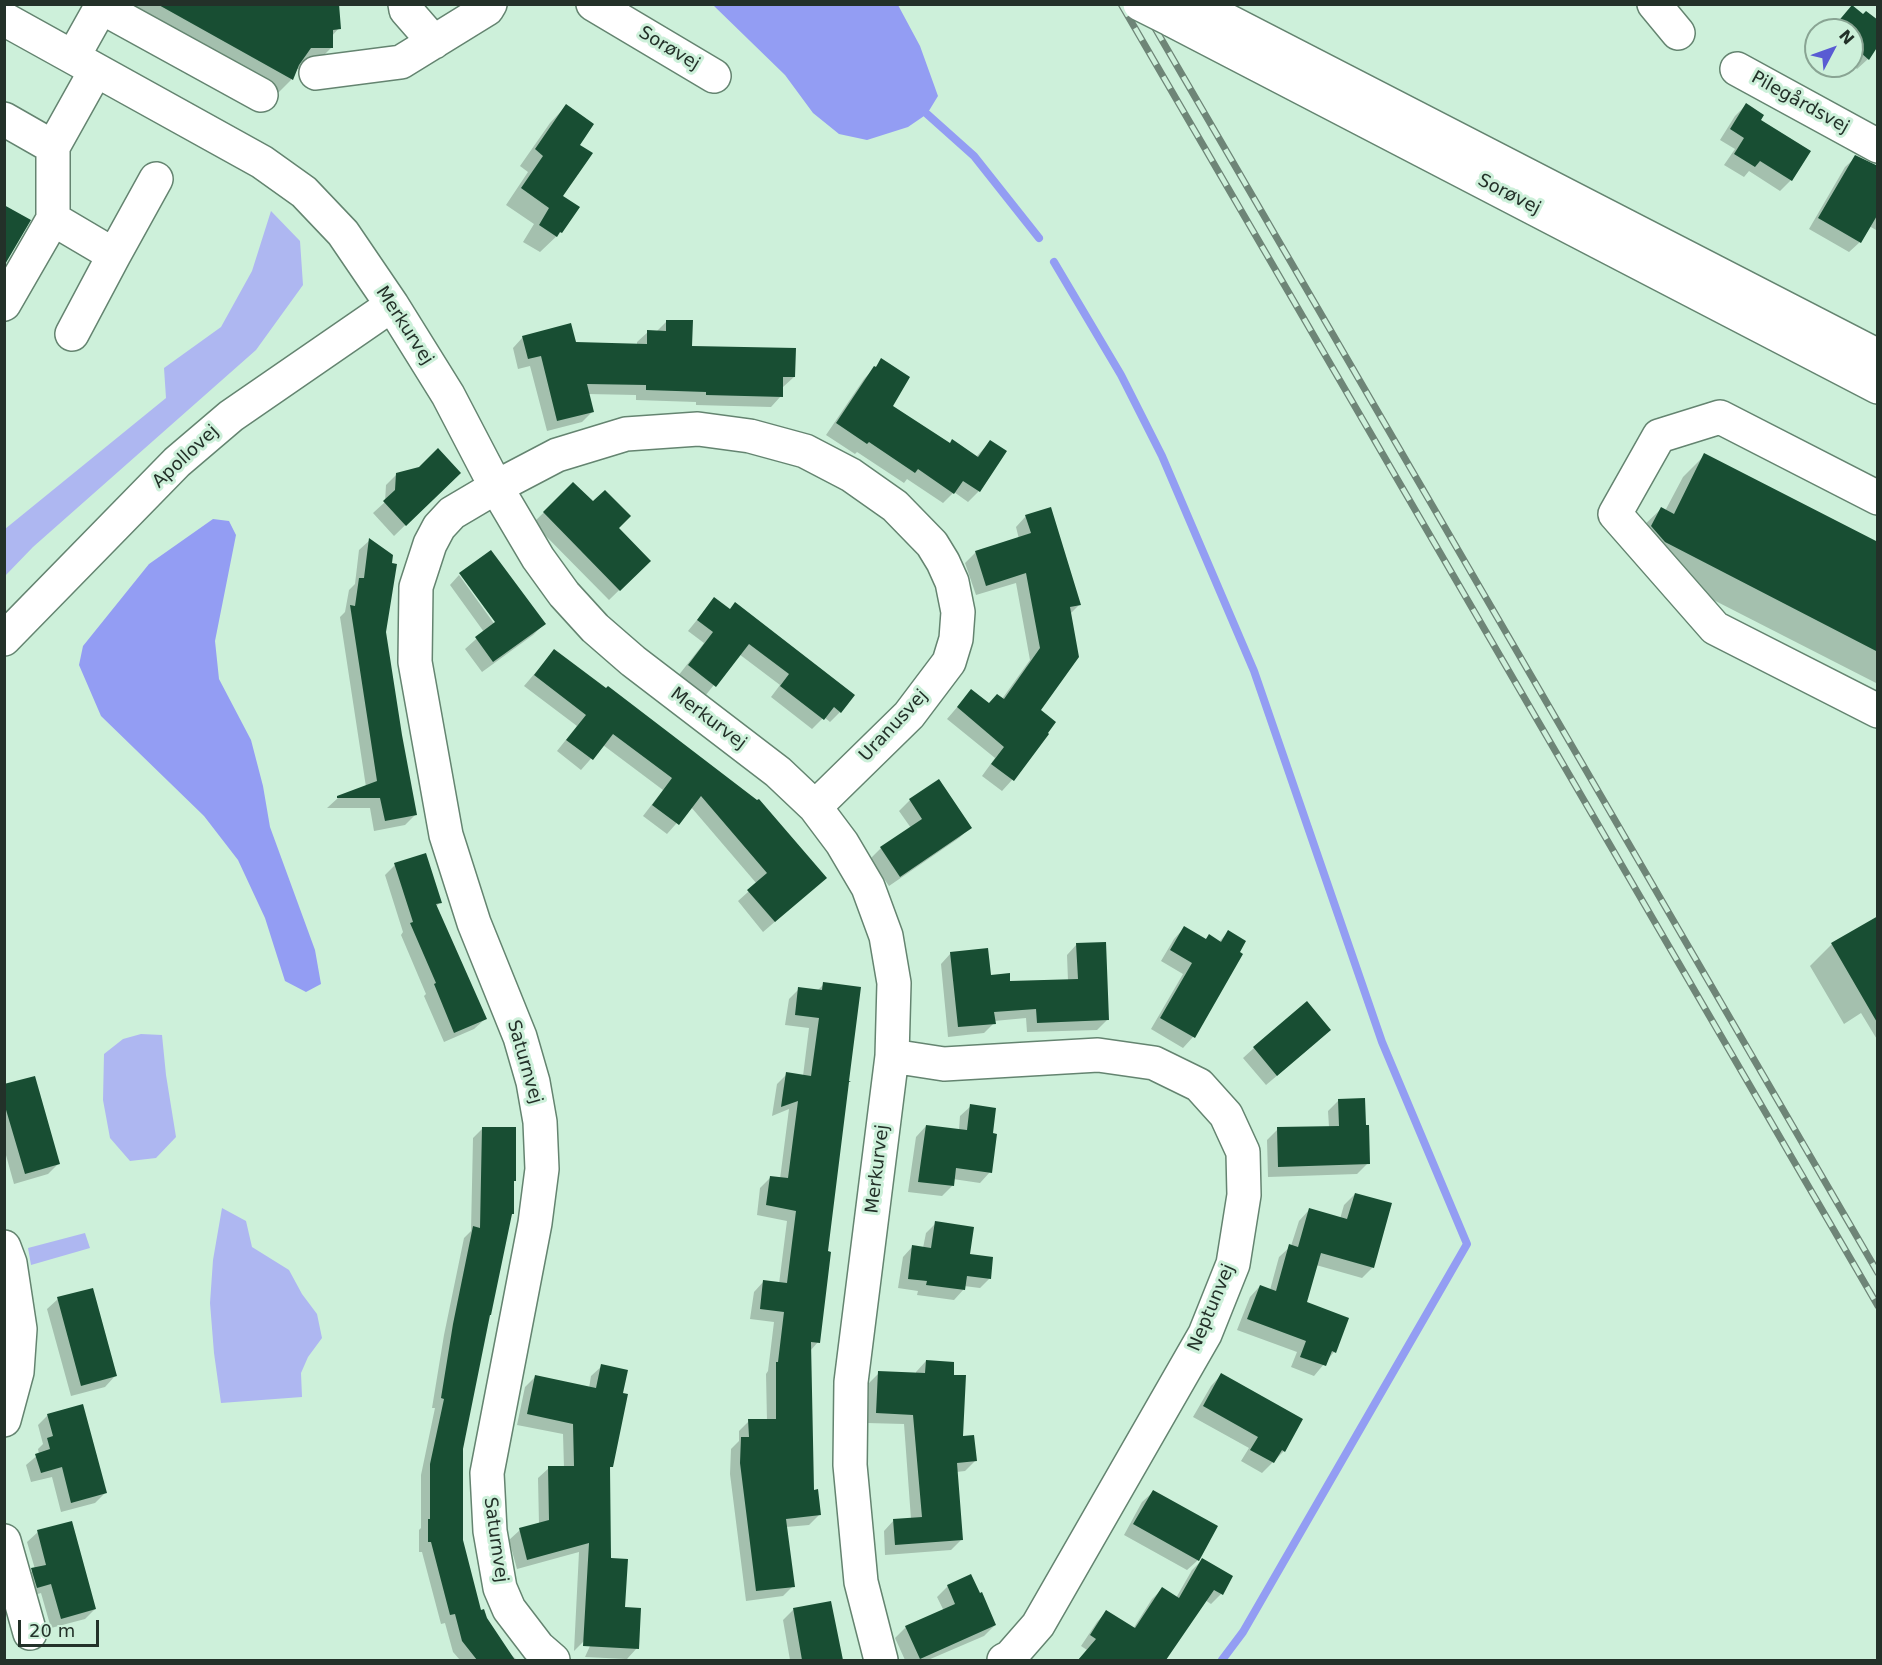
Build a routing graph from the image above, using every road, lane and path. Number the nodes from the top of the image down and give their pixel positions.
1 (405, 4) edge
2 (490, 4) edge
3 (593, 4) edge
4 (1140, 4) edge
5 (1654, 4) edge
6 (1183, 12) edge
7 (4, 19) edge
8 (1678, 33) dead end
9 (434, 42) junction
10 (85, 64) junction
11 (1737, 69) dead end
12 (316, 73) dead end
13 (714, 76) dead end
14 (261, 95) dead end
15 (4, 119) edge
16 (1873, 135) edge
17 (53, 147) junction
18 (156, 178) dead end
19 (53, 219) junction
20 (114, 255) junction
21 (4, 304) edge
22 (393, 305) junction
23 (72, 334) dead end
24 (1878, 356) edge
25 (1878, 387) edge
26 (496, 487) junction
27 (1878, 498) edge
28 (4, 639) edge
29 (1878, 711) edge
30 (815, 807) junction
31 (892, 1056) junction
32 (4, 1246) edge
33 (4, 1420) edge
34 (4, 1541) edge
35 (30, 1633) dead end
36 (553, 1660) edge
37 (881, 1660) edge
38 (1004, 1660) edge

1 - 9 street
2 - 9 street
3 - 13 street, Sorøvej
4 - 6 street, Sorøvej, bridge
5 - 8 street
6 - 24 street, Sorøvej
6 - 25 street, Sorøvej
7 - 10 street, Merkurvej
9 - 12 street
10 - 14 street
10 - 17 street
10 - 22 street, Merkurvej
11 - 16 street, Pilegårdsvej
15 - 17 street
17 - 19 street
18 - 20 street
19 - 20 street
19 - 21 street
20 - 23 street
22 - 26 street, Merkurvej
22 - 28 street, Apollovej
26 - 30 street, Merkurvej
26 - 30 street, Uranusvej
26 - 36 street, Saturnvej
27 - 29 street
30 - 31 street, Merkurvej
31 - 37 street, Merkurvej
31 - 38 street, Neptunvej
32 - 33 street
34 - 35 street

